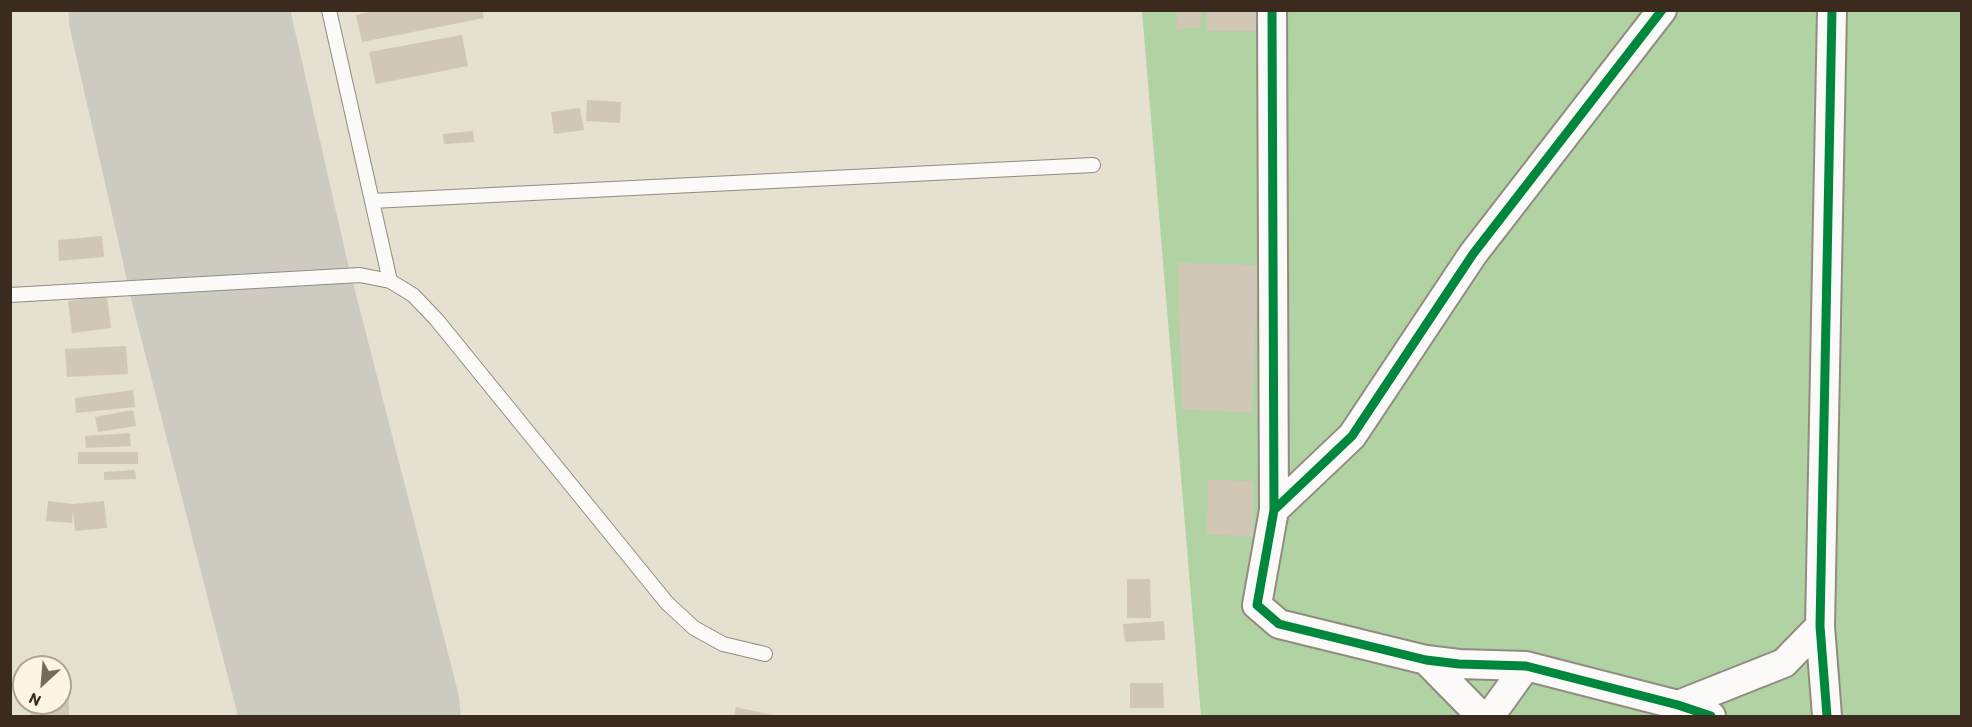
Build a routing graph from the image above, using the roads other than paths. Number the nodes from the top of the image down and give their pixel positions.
1 (329, 10) edge
2 (1272, 10) edge
3 (1662, 10) edge
4 (1832, 10) edge
5 (1093, 165) dead end
6 (372, 201) junction
7 (390, 281) junction
8 (10, 295) edge
9 (1274, 510) junction
10 (1820, 626) junction
11 (765, 654) dead end
12 (1426, 660) junction
13 (1526, 666) junction
14 (1678, 705) junction
15 (1481, 717) edge
16 (1490, 717) edge
17 (1711, 717) edge
18 (1827, 717) edge

1 - 6 lane
2 - 9 street
3 - 9 street
4 - 10 street
5 - 6 lane
6 - 7 lane
7 - 8 lane
7 - 11 lane
9 - 12 street
10 - 14 street
10 - 18 street
12 - 13 street
12 - 15 street
13 - 14 street
13 - 16 street
14 - 17 street

